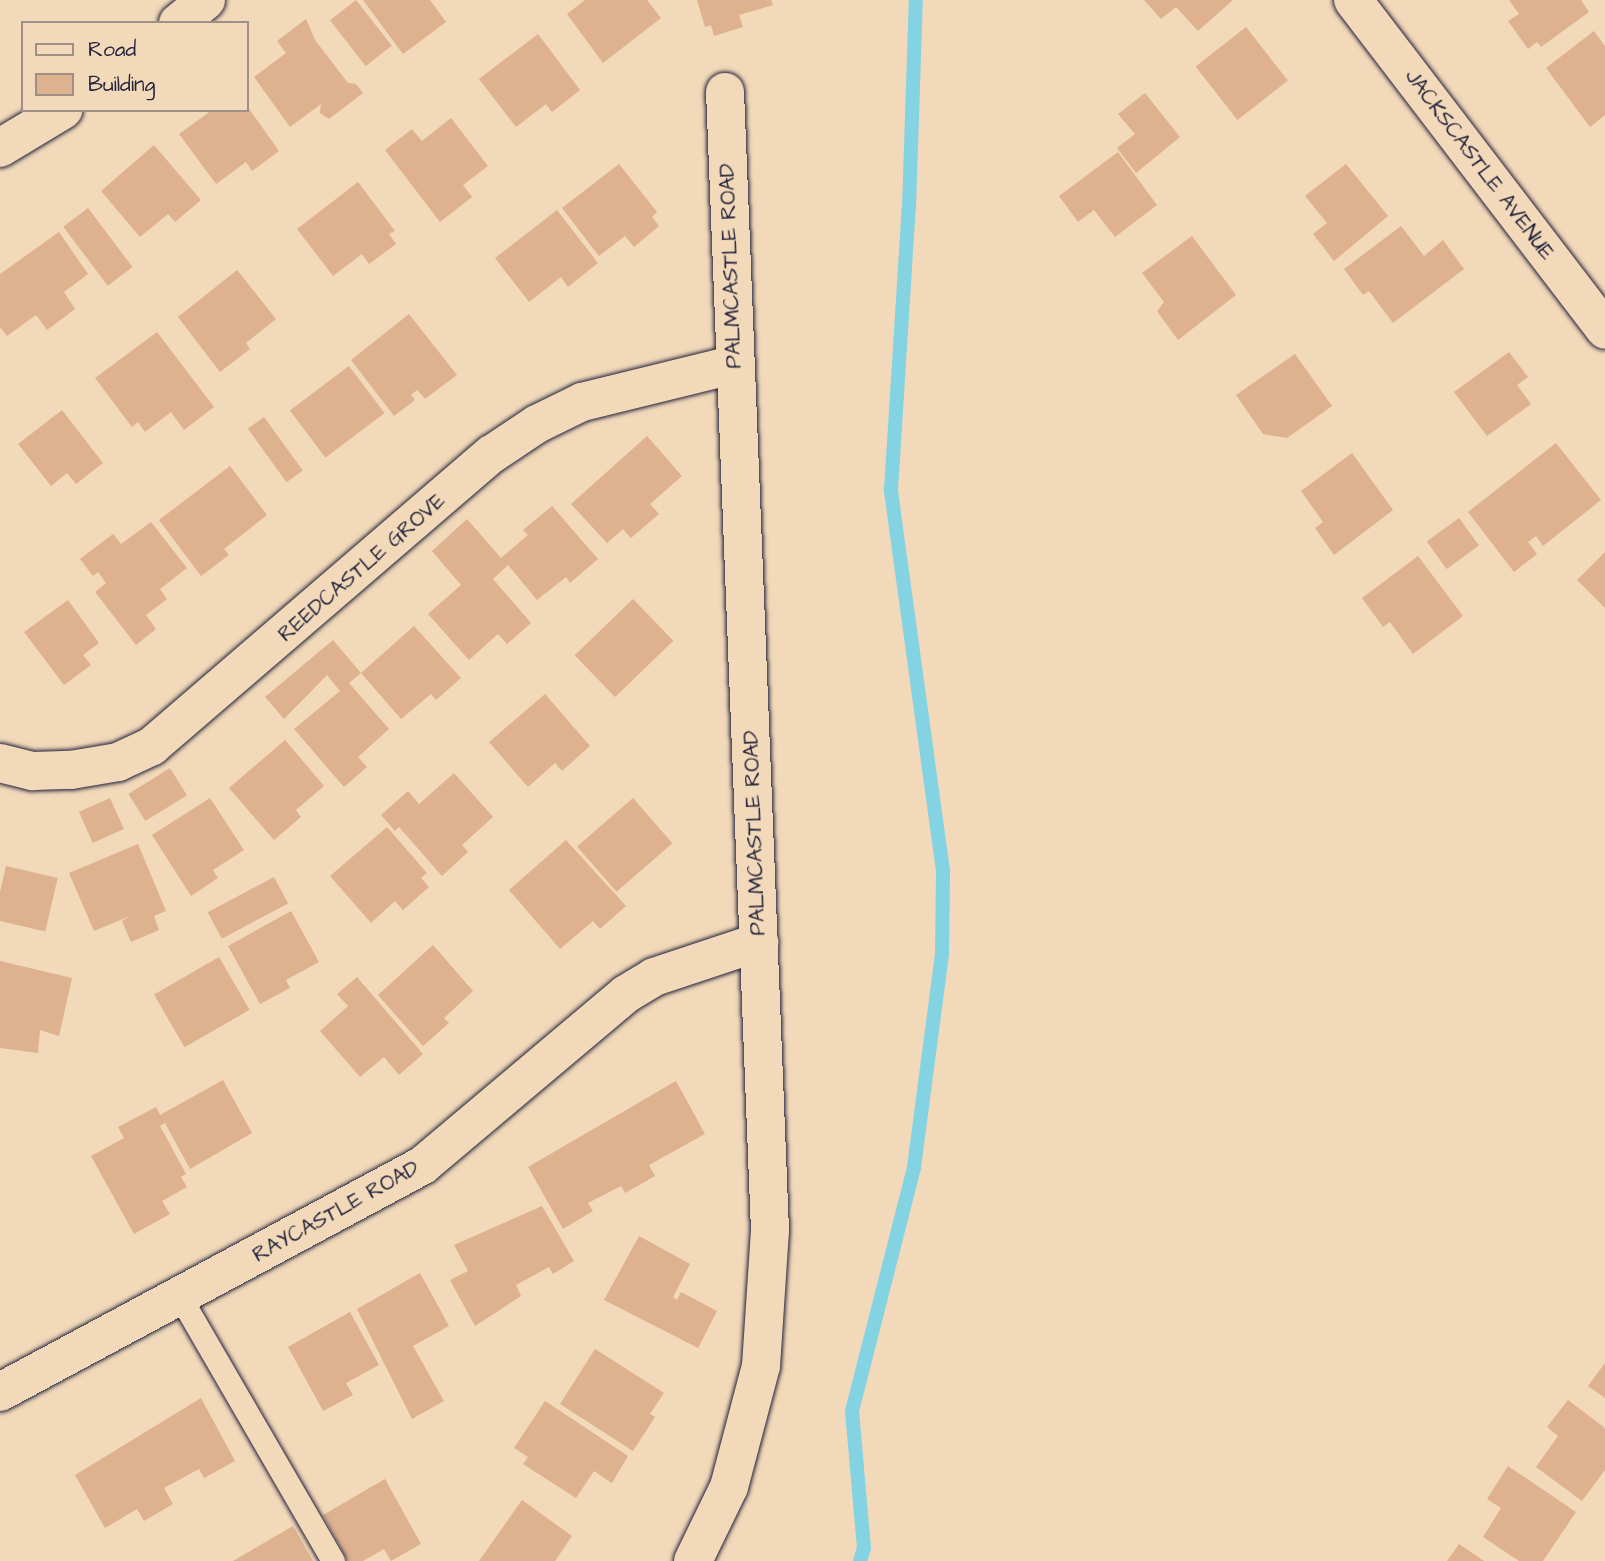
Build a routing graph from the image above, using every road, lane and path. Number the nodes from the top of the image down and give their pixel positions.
1 (1353, 0) edge
2 (725, 92) dead end
3 (60, 112) edge
4 (0, 148) edge
5 (1605, 330) edge
6 (733, 365) junction
7 (0, 763) edge
8 (759, 942) junction
9 (180, 1297) junction
10 (0, 1392) edge
11 (333, 1561) edge
12 (693, 1561) edge

1 - 5 street, JACKSCASTLE AVENUE
2 - 6 street, PALMCASTLE ROAD
3 - 4 street
6 - 7 street, REEDCASTLE GROVE
6 - 8 street, PALMCASTLE ROAD
8 - 9 street, RAYCASTLE ROAD
8 - 12 street, PALMCASTLE ROAD
9 - 10 street, RAYCASTLE ROAD
9 - 11 lane

